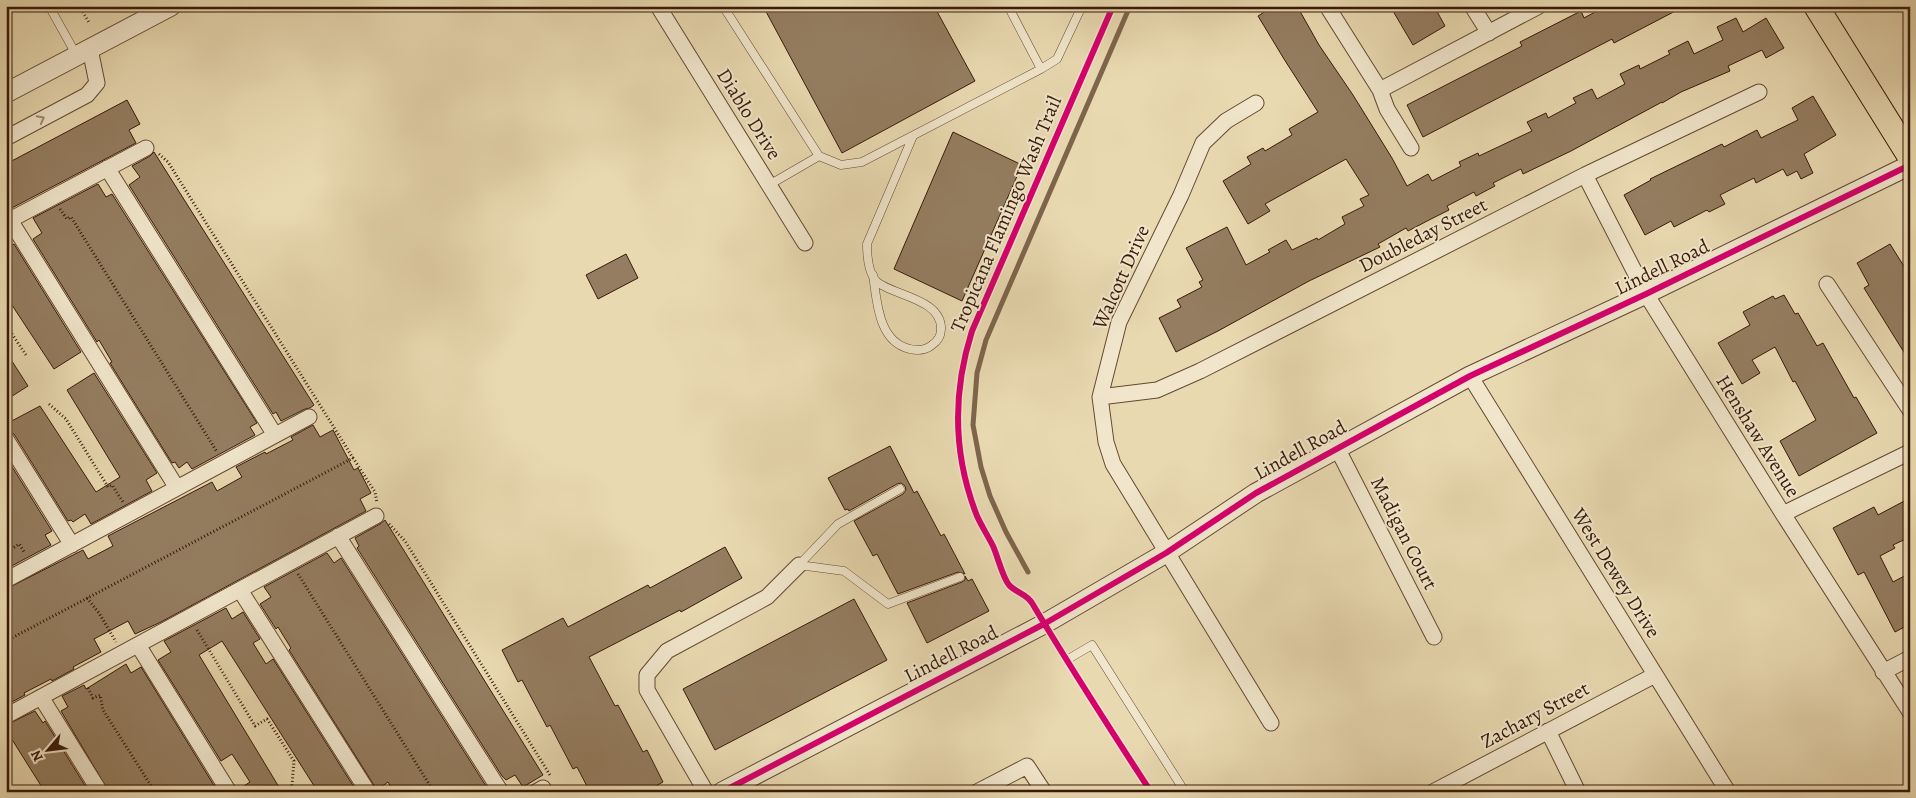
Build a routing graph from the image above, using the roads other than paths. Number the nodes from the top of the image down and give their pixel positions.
1 (49, 6) edge
2 (171, 6) edge
3 (658, 6) edge
4 (723, 6) edge
5 (1008, 6) edge
6 (1082, 6) edge
7 (1327, 6) edge
8 (1472, 6) edge
9 (1539, 6) edge
10 (1816, 6) edge
11 (1488, 33) junction
12 (83, 52) junction
13 (1041, 69) junction
14 (1380, 90) junction
15 (1759, 92) dead end
16 (6, 93) edge
17 (1256, 103) dead end
18 (913, 136) junction
19 (6, 138) edge
20 (146, 148) road end
21 (1411, 148) dead end
22 (819, 156) junction
23 (1910, 157) edge
24 (1910, 166) edge
25 (107, 168) junction
26 (1585, 174) junction
27 (769, 185) junction
28 (8, 221) edge
29 (805, 244) dead end
30 (873, 275) junction
31 (1827, 284) dead end
32 (1646, 294) junction
33 (1470, 376) junction
34 (1100, 397) junction
35 (1910, 410) edge
36 (309, 417) dead end
37 (275, 435) junction
38 (6, 439) edge
39 (1338, 448) junction
40 (1910, 452) edge
41 (177, 488) junction
42 (900, 489) dead end
43 (1783, 514) junction
44 (378, 515) road end
45 (338, 536) junction
46 (72, 545) junction
47 (1166, 553) junction
48 (799, 565) junction
49 (960, 577) dead end
50 (6, 580) edge
51 (240, 590) junction
52 (1434, 637) dead end
53 (138, 645) junction
54 (1070, 658) dead end
55 (1910, 658) edge
56 (1883, 672) junction
57 (1656, 675) junction
58 (41, 697) junction
59 (1910, 712) edge
60 (6, 716) edge
61 (1271, 724) dead end
62 (1548, 731) junction
63 (100, 792) edge
64 (229, 792) edge
65 (368, 792) edge
66 (501, 792) edge
67 (706, 792) edge
68 (722, 792) edge
69 (977, 792) edge
70 (1044, 792) edge
71 (1185, 792) edge
72 (1433, 792) edge
73 (1578, 792) edge
74 (1728, 792) edge

1 - 12 lane
2 - 12 street
3 - 27 street, Diablo Drive
4 - 22 lane
5 - 13 lane
6 - 13 lane
7 - 14 street
8 - 11 street
9 - 11 street
10 - 23 main road
11 - 14 street
12 - 16 street
19 -> 12 street
13 - 18 lane
14 - 21 street
15 - 26 street, Doubleday Street
17 - 34 street, Walcott Drive
18 - 22 lane
18 - 30 lane
20 - 25 street
22 - 27 lane
24 - 32 street, Lindell Road
25 - 28 street
25 - 37 street
26 - 32 street, Henshaw Avenue
26 - 34 street, Doubleday Street
27 - 29 street, Diablo Drive
28 - 41 street
30 - 30 lane
31 - 35 street
32 - 33 street, Lindell Road
32 - 43 street, Henshaw Avenue
33 - 39 street, Lindell Road
33 - 57 street, West Dewey Drive
34 - 47 street, Walcott Drive
36 - 37 street
37 - 41 street
38 - 46 street
39 - 47 street, Lindell Road
39 - 52 street, Madigan Court
40 - 43 street
41 - 46 street
42 - 48 lane
43 - 56 street, Henshaw Avenue
44 - 45 street
45 - 51 street
45 - 66 street
46 - 50 street
47 - 61 street, Walcott Drive
47 - 68 street, Lindell Road
48 - 49 lane
48 - 67 street
51 - 53 street
51 - 65 street
53 - 58 street
53 - 64 street
54 - 71 lane
55 - 56 street
56 - 59 street, Henshaw Avenue
57 - 62 street, Zachary Street
57 - 74 street, West Dewey Drive
58 - 60 street
58 - 63 street
62 - 72 street, Zachary Street
62 - 73 street
69 - 70 street

